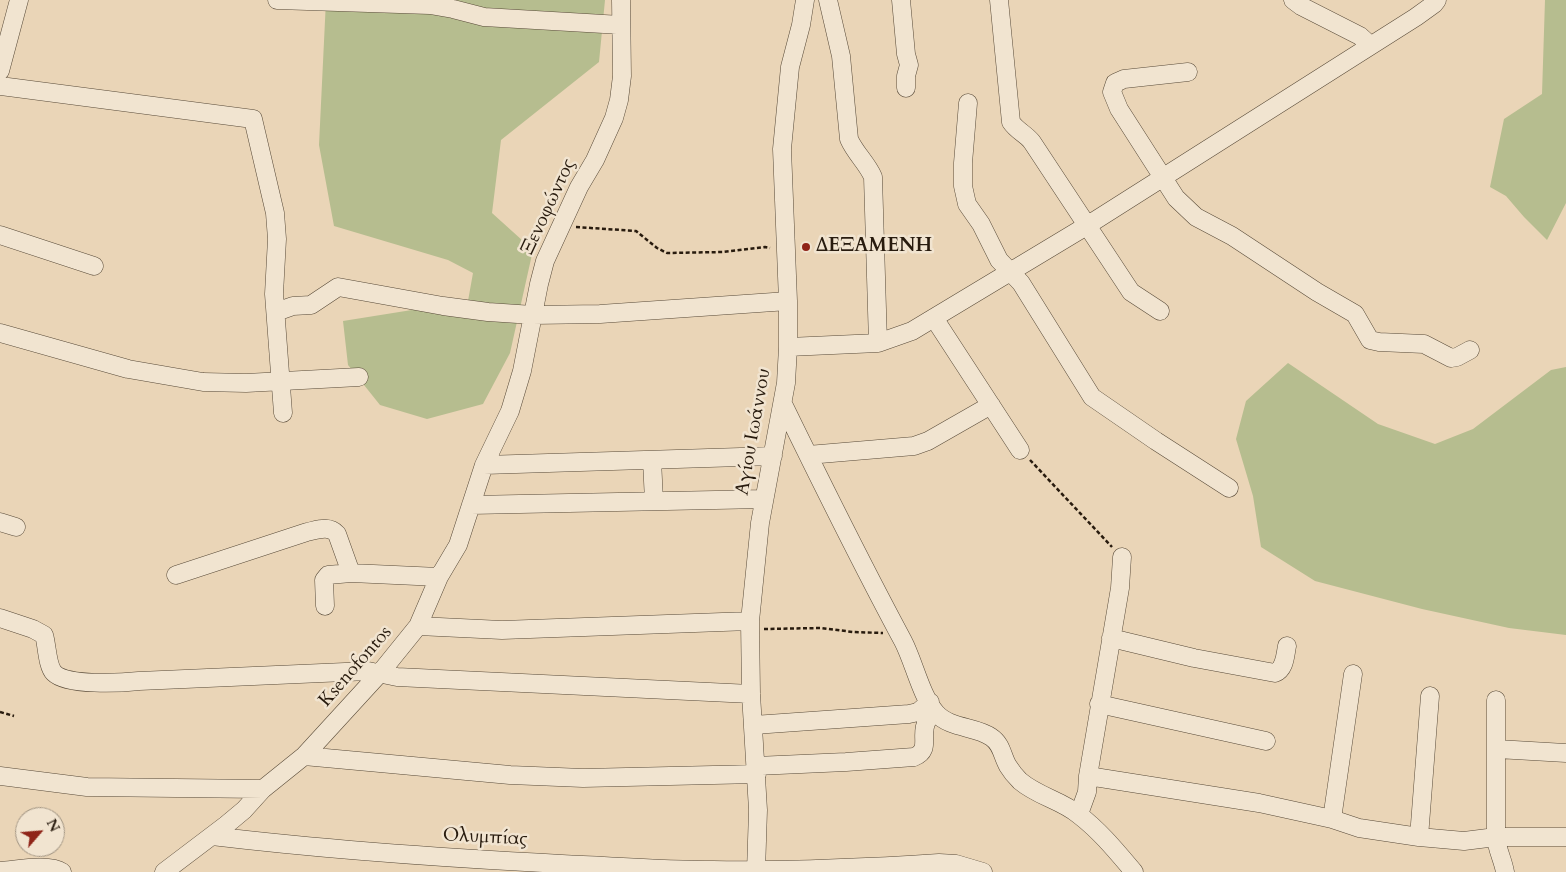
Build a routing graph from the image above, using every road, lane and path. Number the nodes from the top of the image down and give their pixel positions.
1 (19, 0) edge
2 (276, 0) edge
3 (621, 0) edge
4 (805, 0) edge
5 (828, 0) edge
6 (901, 0) edge
7 (998, 0) edge
8 (1293, 0) edge
9 (1437, 0) edge
10 (621, 25) junction
11 (1370, 45) junction
12 (0, 71) edge
13 (1188, 72) dead end
14 (0, 86) edge
15 (906, 88) dead end
16 (968, 103) dead end
17 (1163, 177) junction
18 (1088, 225) junction
19 (562, 226) junction
20 (0, 235) edge
21 (785, 252) junction
22 (94, 266) dead end
23 (1010, 272) junction
24 (788, 301) junction
25 (1160, 311) dead end
26 (276, 312) junction
27 (532, 315) junction
28 (934, 318) junction
29 (0, 333) edge
30 (878, 343) junction
31 (788, 347) junction
32 (1470, 350) dead end
33 (359, 377) dead end
34 (281, 380) junction
35 (783, 404) junction
36 (991, 405) junction
37 (283, 413) dead end
38 (1020, 450) joint
39 (808, 455) junction
40 (773, 456) junction
41 (652, 460) junction
42 (484, 465) junction
43 (1228, 488) dead end
44 (764, 499) junction
45 (654, 501) junction
46 (471, 505) junction
47 (1122, 557) joint
48 (351, 574) junction
49 (176, 575) dead end
50 (439, 577) junction
51 (325, 606) dead end
52 (0, 618) edge
53 (750, 625) junction
54 (418, 626) junction
55 (897, 631) junction
56 (1111, 638) junction
57 (1287, 646) dead end
58 (380, 673) junction
59 (1353, 674) dead end
60 (751, 694) junction
61 (1430, 696) dead end
62 (1496, 700) dead end
63 (1099, 704) junction
64 (933, 708) junction
65 (0, 712) edge
66 (14, 716) dead end
67 (754, 725) junction
68 (1266, 741) dead end
69 (1497, 749) junction
70 (1566, 753) edge
71 (304, 756) junction
72 (757, 770) junction
73 (0, 776) edge
74 (1088, 776) junction
75 (263, 789) junction
76 (1078, 814) junction
77 (1332, 819) junction
78 (212, 836) junction
79 (1419, 837) junction
80 (1496, 837) junction
81 (1566, 837) edge
82 (0, 871) edge
83 (756, 871) edge
84 (62, 872) edge
85 (164, 872) edge
86 (983, 872) edge
87 (1134, 872) edge
88 (1505, 872) edge

1 - 12 street
2 - 10 street
3 - 10 street, Ξενοφώντος
4 - 21 street, Αγίου Ιωάννου
5 - 30 street
6 - 15 street
7 - 18 street
8 - 11 street
9 - 11 street
10 - 19 street, Ξενοφώντος
11 - 17 street
13 - 17 street
14 - 26 street
16 - 23 street
17 - 18 street
17 - 32 street
18 - 23 street
18 - 25 street
19 - 21 path
19 - 27 street, Ξενοφώντος
20 - 22 street
21 - 24 street, Αγίου Ιωάννου
23 - 28 street
23 - 43 street
24 - 27 street
24 - 31 street, Αγίου Ιωάννου
26 - 27 street
26 - 34 street
27 - 42 street, Ksenofontos
28 - 30 street
28 - 36 street
29 - 34 street
30 - 31 street
31 - 35 street, Αγίου Ιωάννου
33 - 34 street
34 - 37 street
35 - 39 street
35 - 40 street, Αγίου Ιωάννου
36 - 38 street
36 - 39 street
38 - 47 path
39 - 55 street
40 - 41 street
40 - 44 street, Αγίου Ιωάννου
41 - 42 street
41 - 45 street
42 - 46 street, Ksenofontos
44 - 45 street
44 - 53 street, Αγίου Ιωάννου
45 - 46 street
46 - 50 street, Ksenofontos
47 - 56 street
48 - 49 street
48 - 50 street
48 - 51 street
50 - 54 street, Ksenofontos
52 - 58 street
53 - 54 street
53 - 55 path
53 - 60 street, Αγίου Ιωάννου
54 - 58 street, Ksenofontos
55 - 64 street
56 - 57 street
56 - 63 street
58 - 60 street
58 - 71 street, Ksenofontos
59 - 77 street
60 - 67 street, Αγίου Ιωάννου
61 - 79 street
62 - 69 street
63 - 68 street
63 - 74 street
64 - 67 street
64 - 72 street
64 - 76 street
65 - 66 path
67 - 72 street, Αγίου Ιωάννου
69 - 70 street
69 - 80 street
71 - 72 street
71 - 75 street, Ksenofontos
72 - 83 street, Αγίου Ιωάννου
73 - 75 street
74 - 76 street
74 - 77 street
75 - 78 street, Ksenofontos
76 - 87 street
77 - 79 street
78 - 83 street, Ολυμπίας
78 - 85 street, Ksenofontos
79 - 80 street
80 - 81 street
80 - 88 street
82 - 84 street
83 - 86 street, Ολυμπίας

